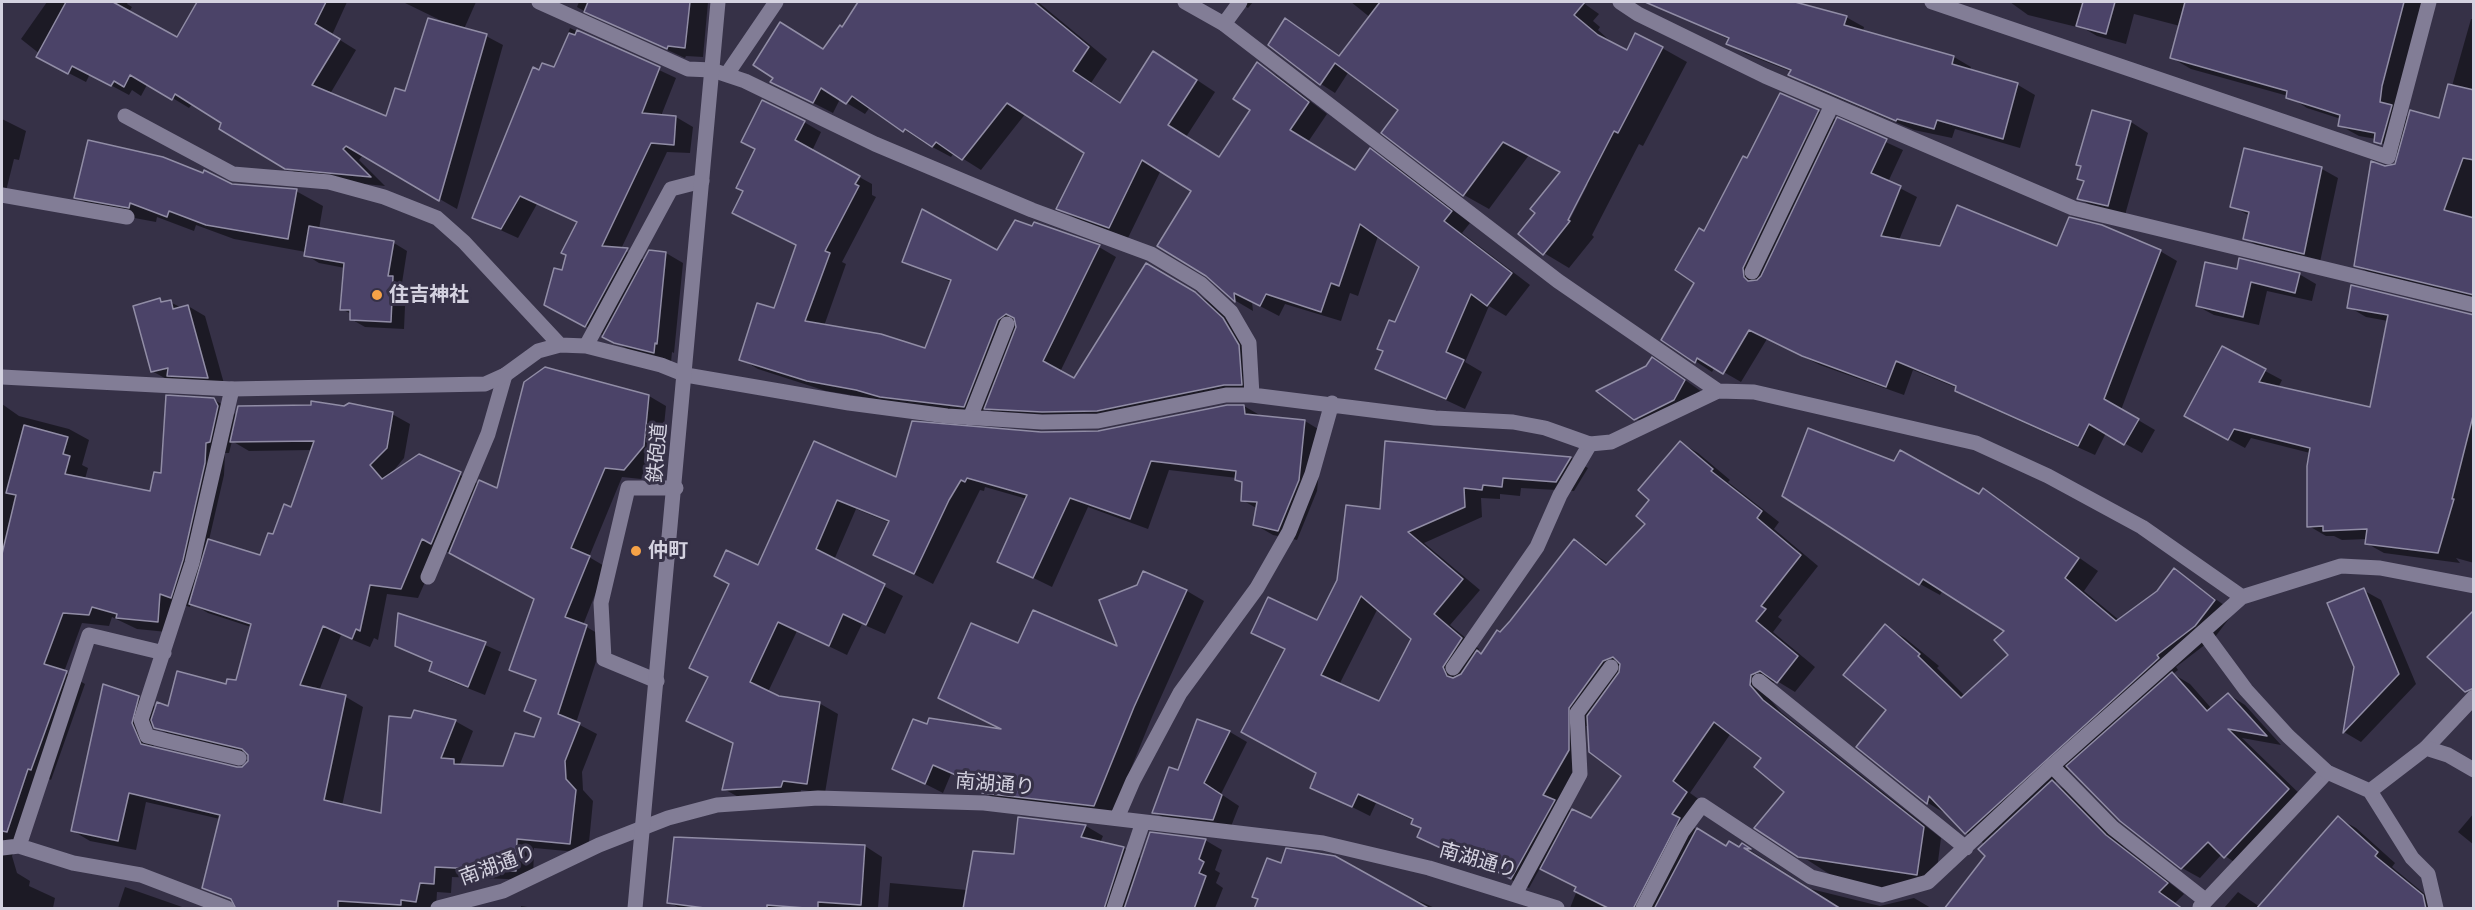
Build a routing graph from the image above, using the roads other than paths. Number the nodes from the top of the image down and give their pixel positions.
1 (539, 2) edge
2 (718, 2) edge
3 (776, 2) edge
4 (1185, 2) edge
5 (1240, 2) edge
6 (1620, 2) edge
7 (1932, 2) edge
8 (2429, 2) edge
9 (1224, 24) junction
10 (712, 70) junction
11 (727, 74) junction
12 (1832, 105) junction
13 (125, 116) dead end
14 (702, 181) junction
15 (2, 195) edge
16 (127, 217) dead end
17 (1752, 272) dead end
18 (2474, 305) edge
19 (1007, 324) dead end
20 (560, 345) junction
21 (586, 346) junction
22 (505, 375) junction
23 (686, 375) junction
24 (2, 377) edge
25 (232, 389) junction
26 (1718, 391) junction
27 (1252, 395) junction
28 (1332, 404) junction
29 (970, 418) junction
30 (1590, 444) junction
31 (676, 488) junction
32 (428, 577) dead end
33 (2474, 586) edge
34 (2242, 597) junction
35 (2204, 633) junction
36 (164, 653) junction
37 (1611, 667) dead end
38 (1453, 668) dead end
39 (657, 681) junction
40 (1759, 681) dead end
41 (2474, 697) edge
42 (2426, 748) junction
43 (239, 758) dead end
44 (2052, 766) junction
45 (2474, 770) edge
46 (2328, 772) junction
47 (2370, 791) junction
48 (1117, 818) junction
49 (1143, 822) junction
50 (643, 827) junction
51 (19, 846) junction
52 (2, 848) edge
53 (1965, 848) junction
54 (1521, 900) edge
55 (2202, 904) edge
56 (440, 908) edge
57 (227, 909) edge
58 (635, 909) edge
59 (1114, 909) edge
60 (1557, 909) edge
61 (1643, 909) edge
62 (2436, 909) edge

1 - 10 street
2 - 10 street, 鉄砲道
3 - 11 street
4 - 9 street
5 - 9 street
6 - 12 street
7 - 8 street
9 - 26 street
10 - 11 street
10 - 14 street, 鉄砲道
11 - 27 street
12 - 17 street
12 - 18 street
13 - 20 street
14 - 21 street
14 - 23 street, 鉄砲道
15 - 16 street
19 - 29 street
20 - 21 street
20 - 22 street
21 - 23 street
22 - 25 street
22 - 32 street
23 - 29 street
23 - 31 street, 鉄砲道
24 - 25 street
25 - 36 street
26 - 30 street
26 - 34 street
27 - 28 street
27 - 29 street
28 - 30 street
28 - 48 street
30 - 38 street
31 - 39 street, 鉄砲道
31 - 39 street
33 - 34 street
34 - 35 street
35 - 44 street
35 - 46 street
36 - 43 street
36 - 51 street
37 - 54 street
39 - 50 street, 鉄砲道
40 - 53 street
41 - 42 street
42 - 45 street
42 - 47 street
44 - 53 street
44 - 55 street
46 - 47 street
46 - 55 street
47 - 62 street
48 - 49 street, 南湖通り
48 - 50 street, 南湖通り
49 - 54 street, 南湖通り
49 - 59 street
50 - 56 street, 南湖通り
50 - 58 street, 鉄砲道
51 - 52 street
51 - 57 street
53 - 61 street
54 - 60 street, 南湖通り

